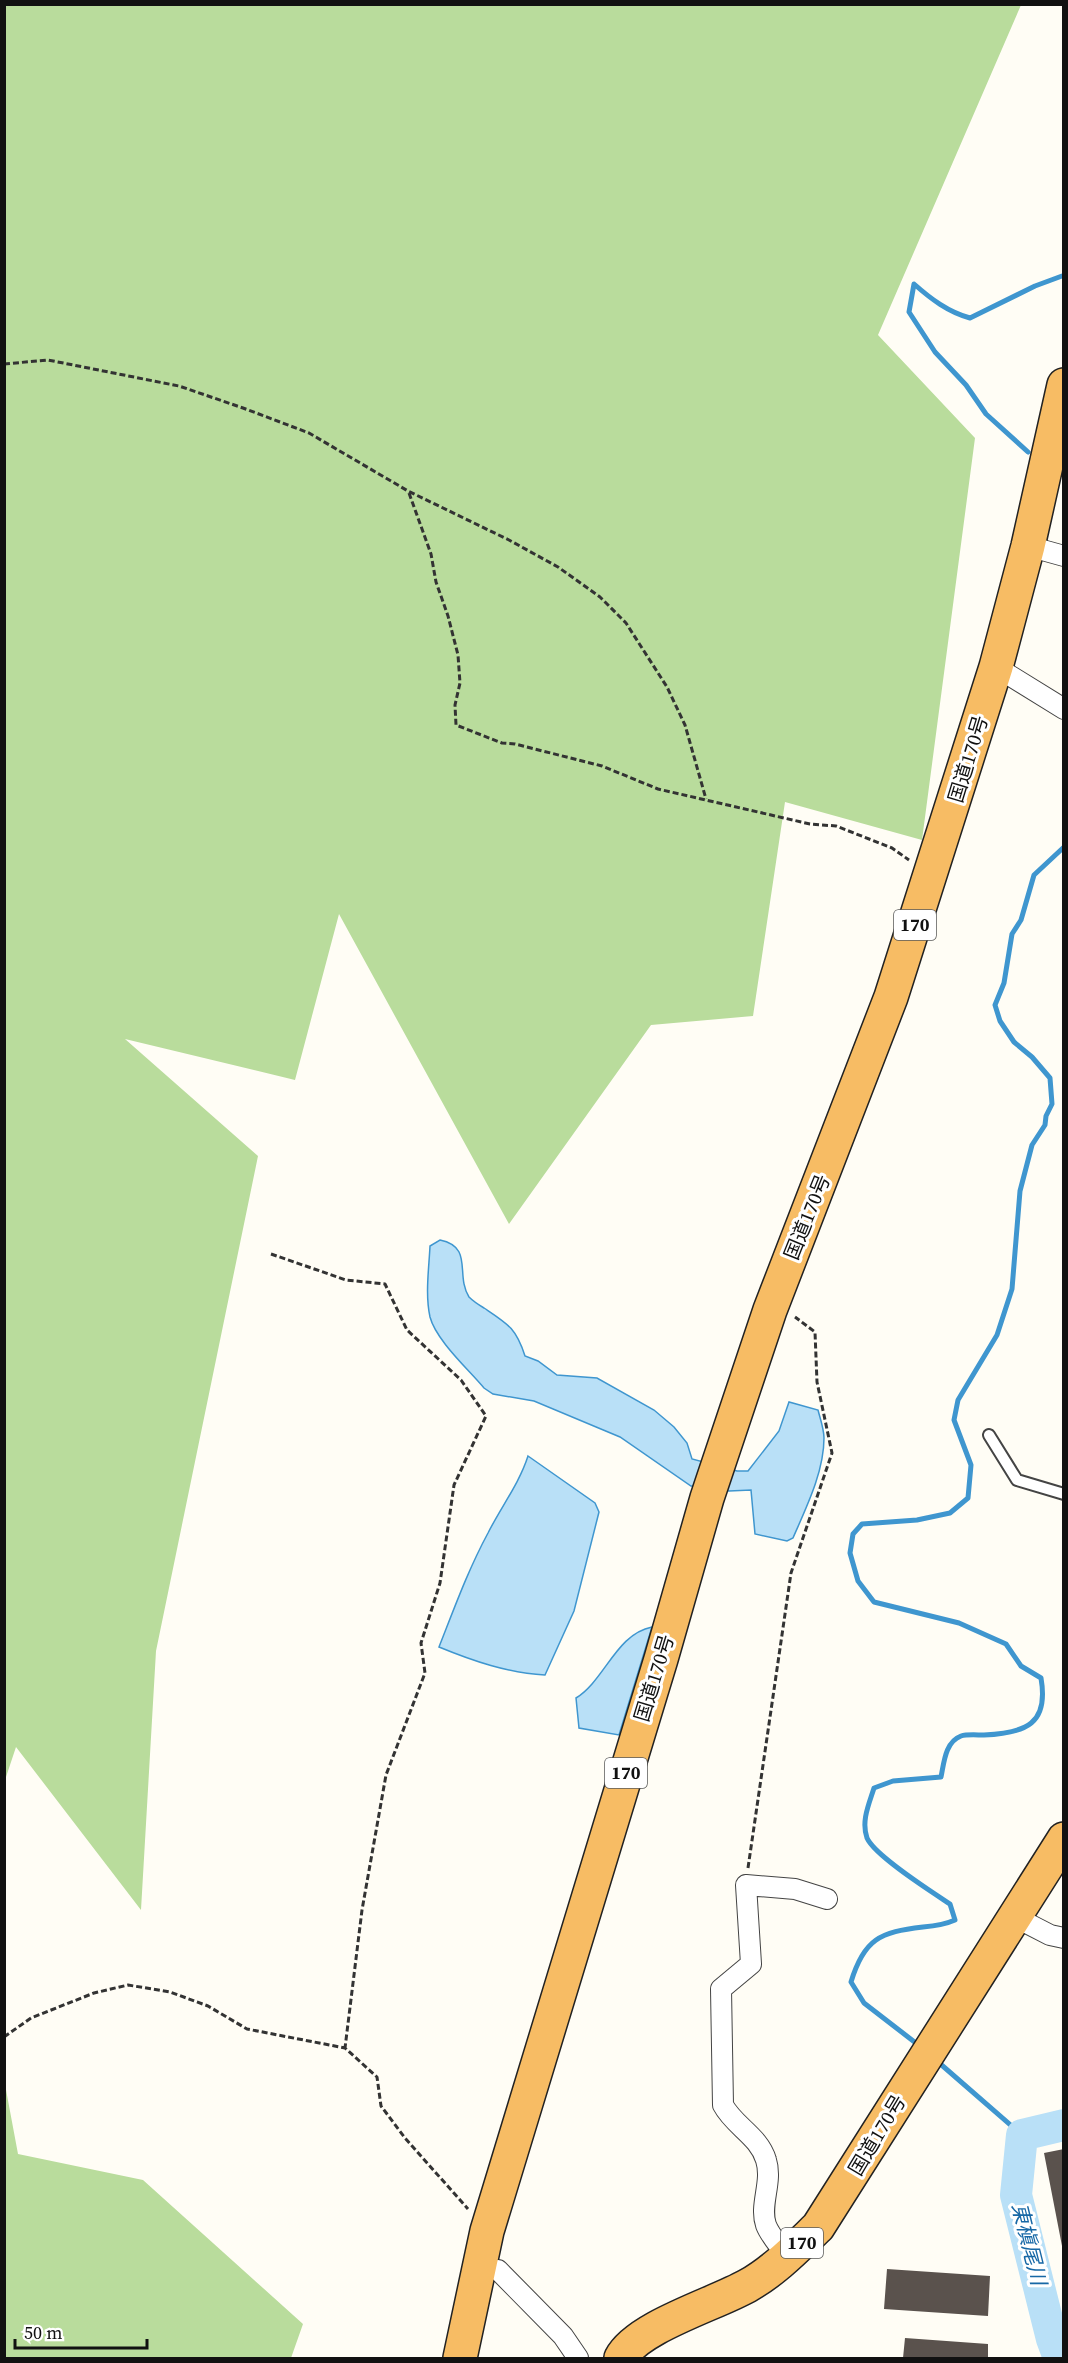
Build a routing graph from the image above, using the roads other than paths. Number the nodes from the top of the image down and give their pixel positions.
1 (1064, 385) edge
2 (1028, 546) junction
3 (1064, 556) edge
4 (996, 667) junction
5 (1064, 709) edge
6 (989, 1435) dead end
7 (1064, 1494) edge
8 (1064, 1839) edge
9 (827, 1899) dead end
10 (1015, 1917) junction
11 (1064, 1938) edge
12 (543, 2047) junction
13 (788, 2257) junction
14 (498, 2270) junction
15 (460, 2358) edge
16 (483, 2358) edge
17 (578, 2358) edge
18 (621, 2358) edge

1 - 2 highway, 国道170号 / 170
2 - 3 street
2 - 4 highway, 国道170号 / 170
4 - 5 street
4 - 12 highway, 国道170号 / 170
6 - 7 lane
8 - 10 highway, 国道170号 / 170
9 - 13 street
10 - 11 street
10 - 13 highway, 国道170号 / 170
12 - 14 highway, 国道170号 / 170
12 - 15 highway, 国道170号 / 170
13 - 18 highway, 国道170号 / 170
14 - 16 highway, 国道170号 / 170
14 - 17 street

